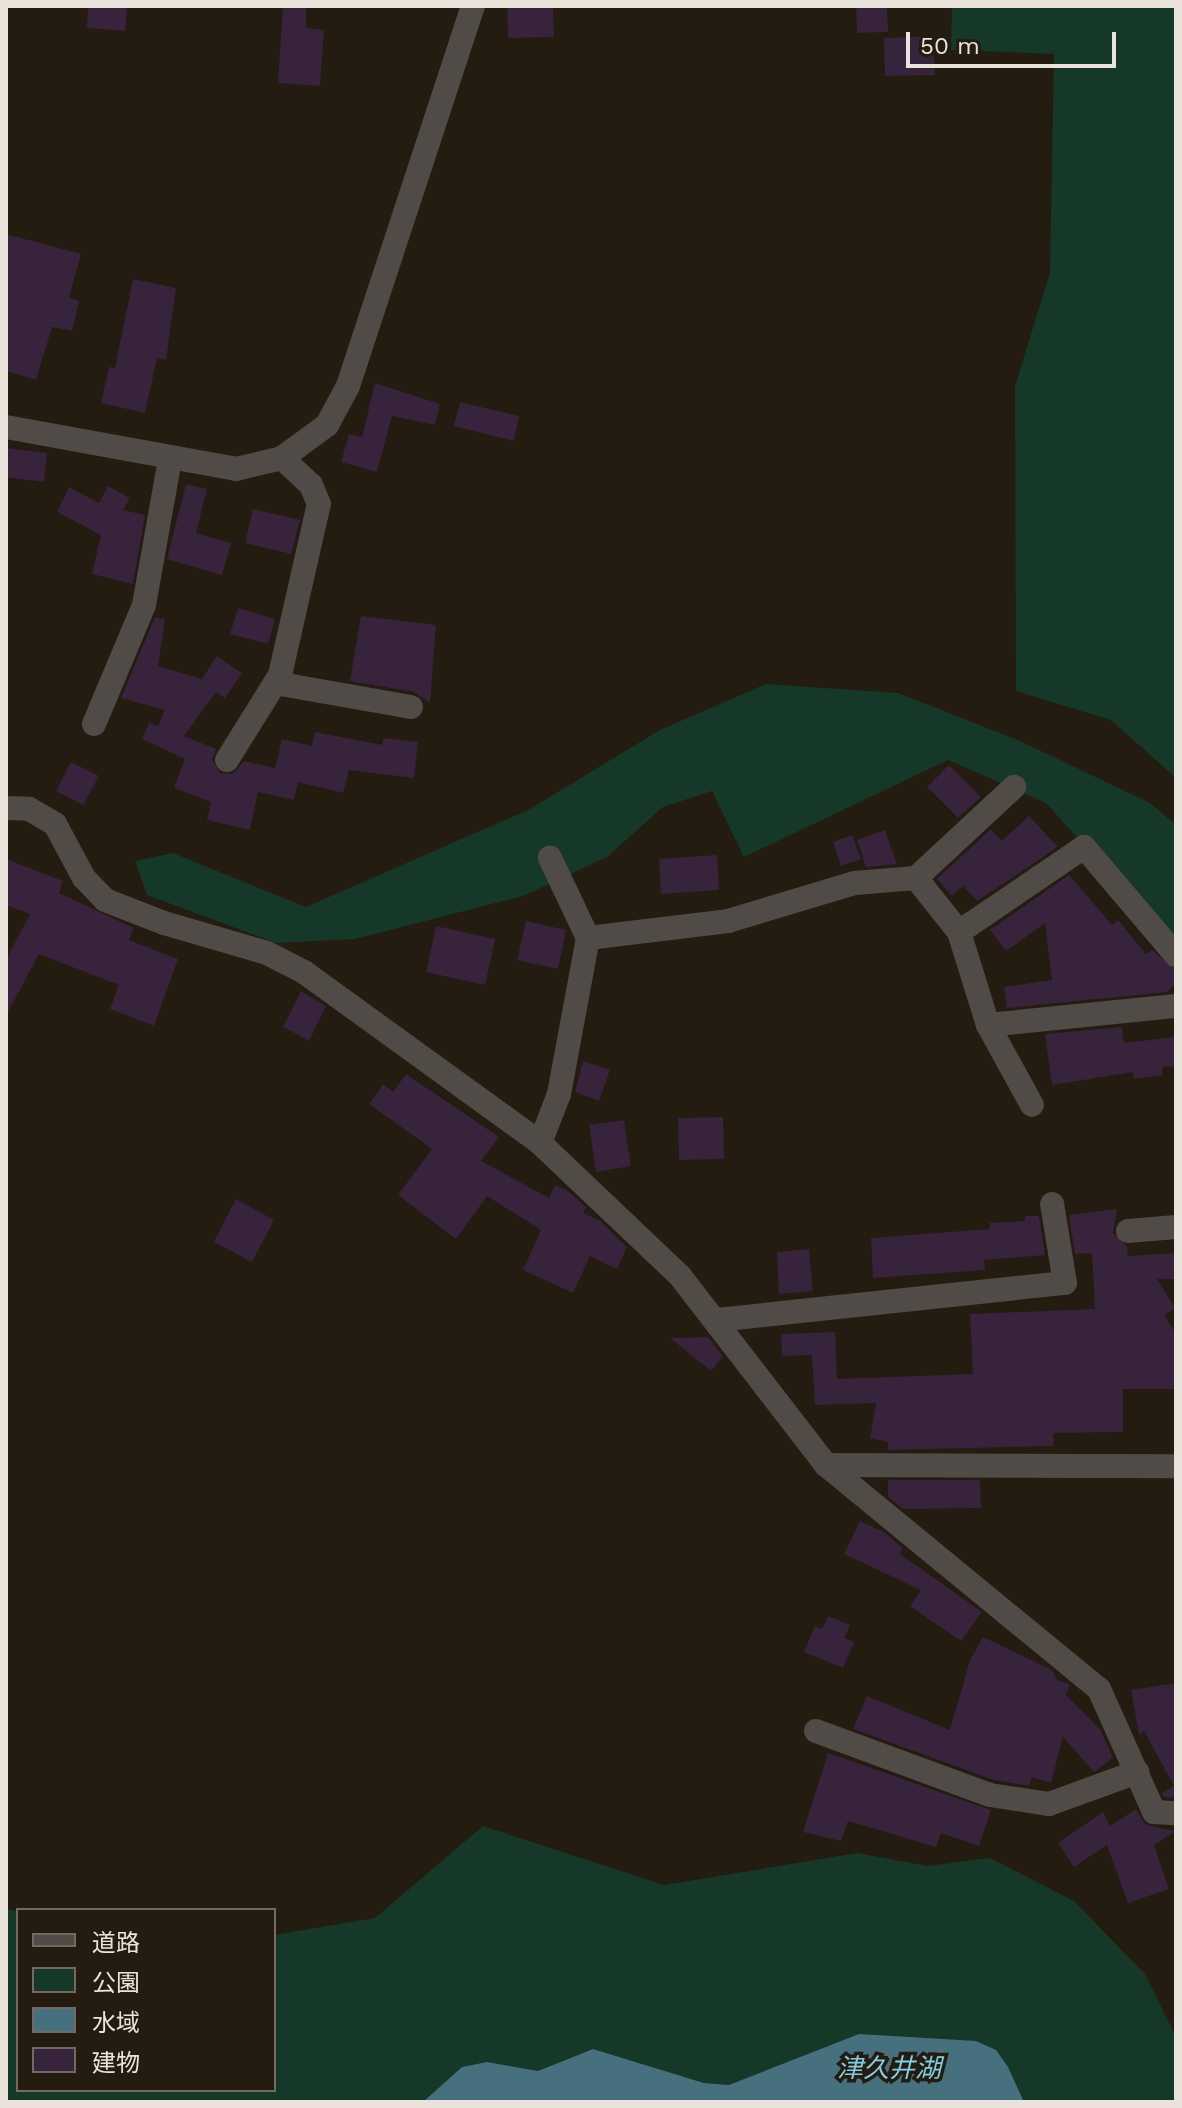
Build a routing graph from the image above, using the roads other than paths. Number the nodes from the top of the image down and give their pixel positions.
1 (473, 6) edge
2 (6, 427) edge
3 (282, 458) junction
4 (170, 459) junction
5 (275, 683) junction
6 (411, 707) dead end
7 (94, 724) dead end
8 (227, 760) dead end
9 (1014, 787) dead end
10 (6, 808) edge
11 (550, 858) dead end
12 (916, 878) junction
13 (959, 932) junction
14 (588, 938) junction
15 (1176, 955) edge
16 (1176, 1006) edge
17 (988, 1025) junction
18 (1032, 1105) dead end
19 (540, 1143) junction
20 (1052, 1204) dead end
21 (1176, 1227) edge
22 (1128, 1231) dead end
23 (717, 1320) junction
24 (826, 1465) junction
25 (1176, 1466) edge
26 (816, 1731) dead end
27 (1137, 1772) junction
28 (1176, 1813) edge

1 - 3 street
2 - 4 street
3 - 4 street
3 - 5 street
4 - 7 street
5 - 6 street
5 - 8 street
9 - 12 street
10 - 19 street
11 - 14 street
12 - 13 street
12 - 14 street
13 - 15 street
13 - 17 street
14 - 19 street
16 - 17 street
17 - 18 street
19 - 23 street
20 - 23 street
21 - 22 street
23 - 24 street
24 - 25 street
24 - 27 street
26 - 27 street
27 - 28 street

